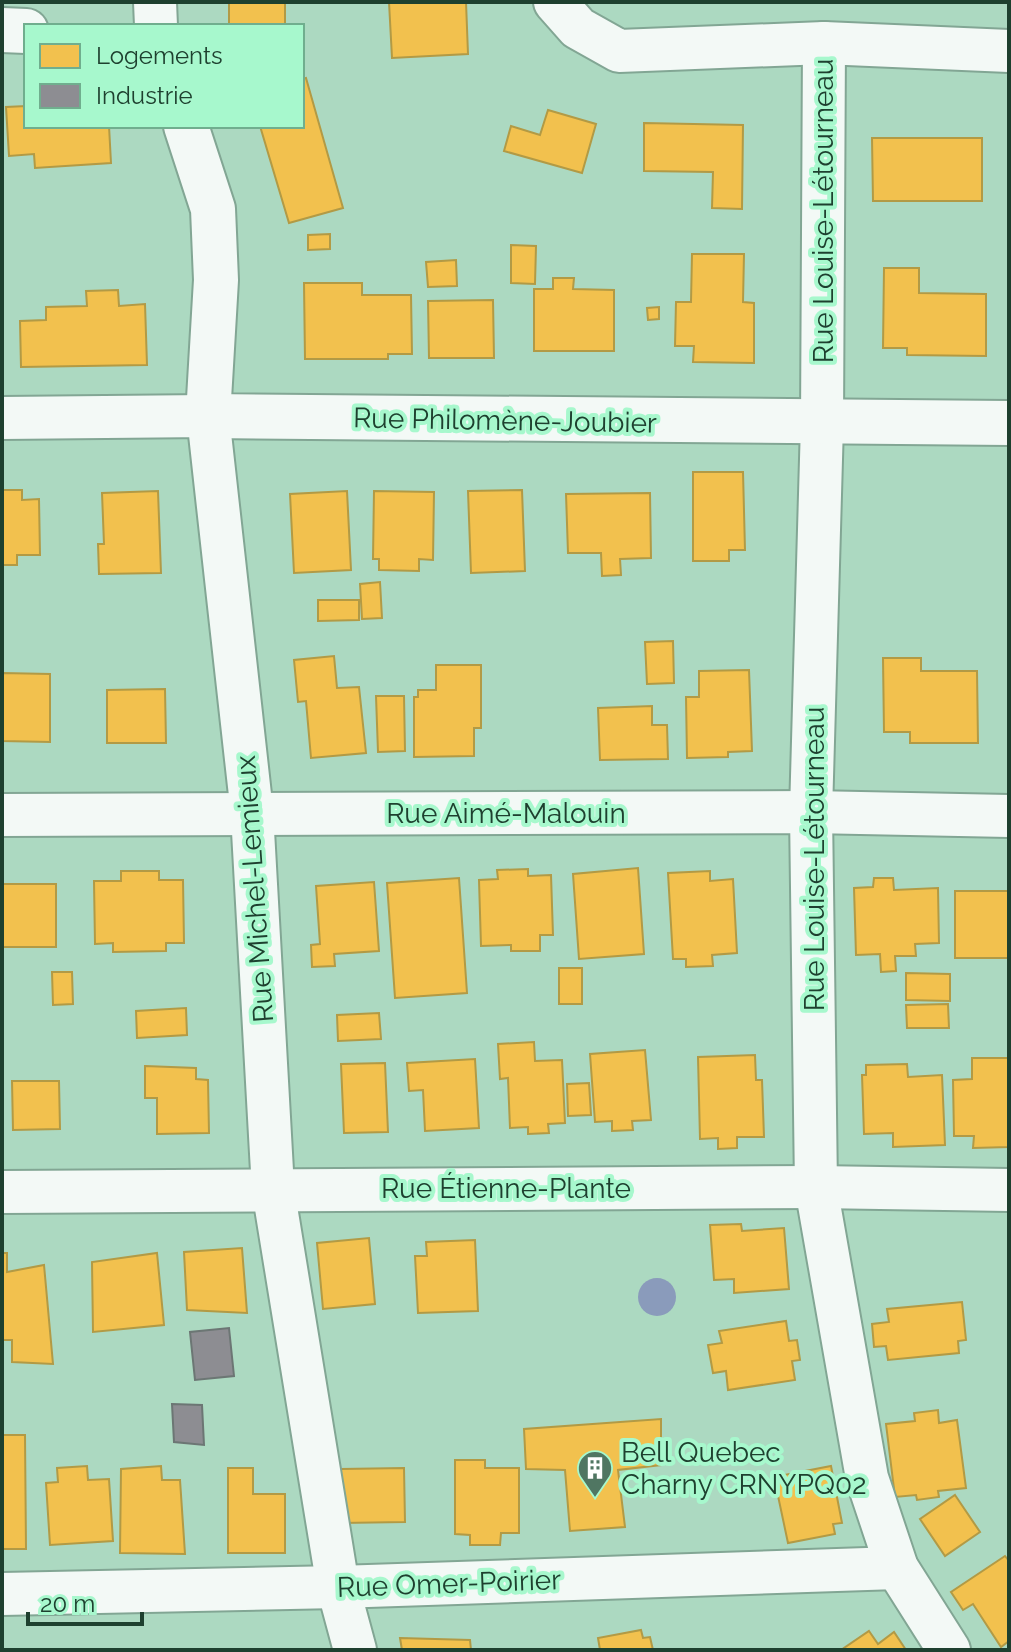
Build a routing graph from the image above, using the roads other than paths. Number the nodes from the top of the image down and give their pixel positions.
1 (155, 2) edge
2 (555, 2) edge
3 (156, 24) edge
4 (2, 30) edge
5 (24, 31) edge
6 (824, 43) junction
7 (1009, 51) edge
8 (187, 128) edge
9 (208, 416) junction
10 (2, 418) edge
11 (1009, 423) edge
12 (822, 424) junction
13 (811, 812) junction
14 (252, 813) junction
15 (2, 815) edge
16 (1009, 816) edge
17 (816, 1187) junction
18 (273, 1189) junction
19 (1009, 1190) edge
20 (2, 1192) edge
21 (897, 1568) junction
22 (338, 1587) junction
23 (2, 1594) edge
24 (355, 1650) edge
25 (949, 1650) edge

1 - 3 street
2 - 6 street
4 - 5 street
6 - 7 street
6 - 12 street, Rue Louise-Létourneau
8 - 9 street, Rue Michel-Lemieux
9 - 10 street, Rue Philomène-Joubier
9 - 12 street, Rue Philomène-Joubier
9 - 14 street, Rue Michel-Lemieux
11 - 12 street, Rue Philomène-Joubier
12 - 13 street, Rue Louise-Létourneau
13 - 14 street, Rue Aimé-Malouin
13 - 16 street, Rue Aimé-Malouin
13 - 17 street, Rue Louise-Létourneau
14 - 15 street, Rue Aimé-Malouin
14 - 18 street, Rue Michel-Lemieux
17 - 18 street, Rue Étienne-Plante
17 - 19 street, Rue Étienne-Plante
17 - 21 street, Rue Louise-Létourneau
18 - 20 street, Rue Étienne-Plante
18 - 22 street, Rue Michel-Lemieux
21 - 22 street, Rue Omer-Poirier
21 - 25 street, Rue Louise-Létourneau
22 - 23 street, Rue Omer-Poirier
22 - 24 street, Rue Michel-Lemieux

